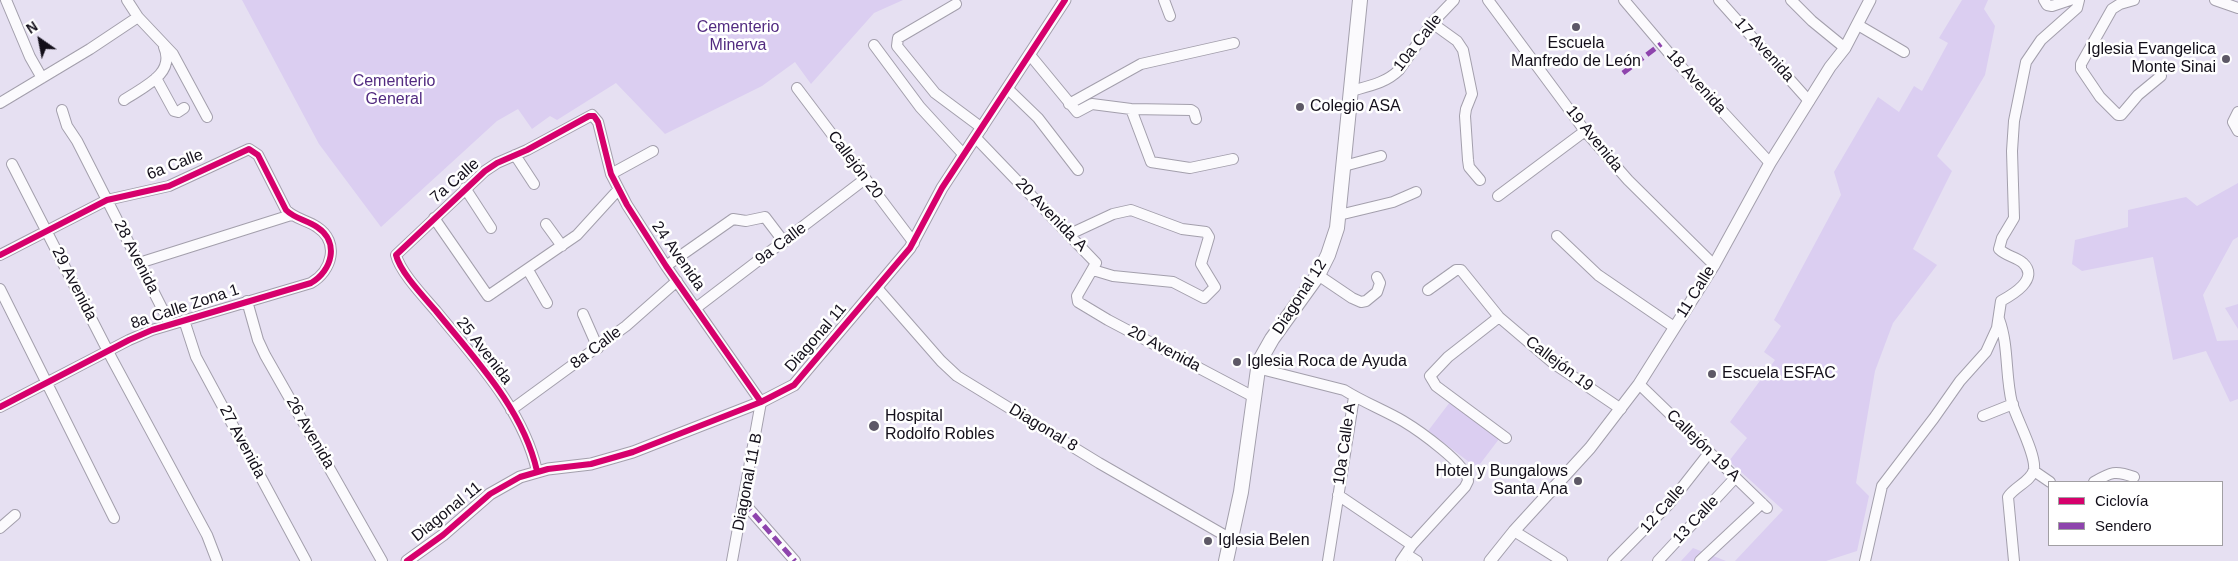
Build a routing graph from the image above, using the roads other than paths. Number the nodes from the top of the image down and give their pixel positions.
1 (6, 0) edge
2 (127, 0) edge
3 (1065, 0) edge
4 (1164, 0) edge
5 (1360, 0) edge
6 (1454, 0) edge
7 (1488, 0) edge
8 (1624, 0) edge
9 (1719, 0) edge
10 (1791, 0) edge
11 (1870, 0) edge
12 (2044, 0) edge
13 (2070, 0) edge
14 (2079, 0) edge
15 (2134, 0) edge
16 (2215, 0) edge
17 (956, 4) dead end
18 (2238, 8) edge
19 (1170, 16) dead end
20 (138, 17) junction
21 (1432, 23) junction
22 (1858, 24) junction
23 (1234, 43) dead end
24 (874, 44) dead end
25 (164, 47) junction
26 (1844, 48) junction
27 (1904, 52) dead end
28 (1030, 55) junction
29 (2161, 76) dead end
30 (42, 78) junction
31 (156, 78) junction
32 (797, 88) dead end
33 (1008, 89) junction
34 (1351, 91) junction
35 (124, 100) dead end
36 (1809, 101) junction
37 (0, 103) edge
38 (1069, 104) junction
39 (184, 108) dead end
40 (1131, 109) junction
41 (62, 110) dead end
42 (2238, 112) edge
43 (594, 116) joint
44 (207, 117) dead end
45 (1196, 119) dead end
46 (1585, 131) junction
47 (2238, 131) edge
48 (979, 133) junction
49 (654, 151) dead end
50 (515, 155) junction
51 (964, 155) junction
52 (1381, 156) dead end
53 (1233, 159) dead end
54 (1770, 163) junction
55 (12, 164) dead end
56 (1344, 166) junction
57 (1078, 170) dead end
58 (611, 174) junction
59 (866, 179) junction
60 (1480, 180) dead end
61 (534, 184) dead end
62 (465, 188) junction
63 (618, 190) junction
64 (1416, 192) dead end
65 (1498, 196) dead end
66 (107, 200) junction
67 (291, 215) junction
68 (1340, 215) junction
69 (434, 218) junction
70 (546, 224) dead end
71 (491, 228) dead end
72 (47, 231) junction
73 (1070, 234) junction
74 (1557, 236) dead end
75 (784, 242) junction
76 (914, 242) junction
77 (562, 246) junction
78 (0, 255) edge
79 (396, 255) joint
80 (139, 263) junction
81 (1714, 265) junction
82 (666, 266) junction
83 (528, 270) junction
84 (1093, 270) junction
85 (1318, 275) junction
86 (1377, 277) dead end
87 (677, 281) junction
88 (878, 288) junction
89 (0, 289) edge
90 (1428, 290) dead end
91 (1076, 298) joint
92 (247, 302) junction
93 (547, 303) dead end
94 (696, 308) junction
95 (583, 314) dead end
96 (1998, 316) junction
97 (1499, 317) junction
98 (184, 320) junction
99 (170, 324) junction
100 (1674, 327) junction
101 (598, 348) junction
102 (108, 351) junction
103 (1257, 368) junction
104 (48, 382) junction
105 (1639, 384) junction
106 (1254, 397) junction
107 (1354, 397) junction
108 (761, 402) junction
109 (2013, 404) junction
110 (0, 407) edge
111 (1621, 409) junction
112 (511, 410) junction
113 (1984, 416) dead end
114 (1506, 438) dead end
115 (1709, 452) junction
116 (2034, 470) junction
117 (538, 471) junction
118 (2134, 477) dead end
119 (1735, 478) junction
120 (2049, 481) edge
121 (2096, 481) edge
122 (1338, 494) junction
123 (744, 503) junction
124 (16, 515) dead end
125 (114, 518) dead end
126 (0, 528) edge
127 (1514, 531) junction
128 (1231, 539) junction
129 (1412, 545) junction
130 (733, 556) edge
131 (1404, 557) edge
132 (217, 561) edge
133 (306, 561) edge
134 (382, 561) edge
135 (407, 561) edge
136 (741, 561) edge
137 (795, 561) edge
138 (1226, 561) edge
139 (1328, 561) edge
140 (1417, 561) edge
141 (1490, 561) edge
142 (1562, 561) edge
143 (1613, 561) edge
144 (1658, 561) edge
145 (1700, 561) edge
146 (1864, 561) edge
147 (2014, 561) edge

1 - 30 street
2 - 20 street
3 - 28 street, Diagonal 11
4 - 19 street
5 - 34 main road, Diagonal 12
6 - 21 street, 10a Calle
7 - 46 street, 19 Avenida
8 - 54 street, 18 Avenida
9 - 36 street, 17 Avenida
10 - 26 street
11 - 22 street, 11 Calle
12 - 13 street
14 - 96 street
15 - 29 street
16 - 18 street
17 - 48 street, 20 Avenida A
20 - 25 street
20 - 30 street
21 - 34 street, 10a Calle
21 - 60 street
22 - 26 street, 11 Calle
22 - 27 street
23 - 38 street
24 - 51 street
25 - 31 street
25 - 44 street
26 - 36 street, 11 Calle
28 - 33 street, Diagonal 11
28 - 38 street
30 - 37 street
31 - 35 street
31 - 39 street
32 - 59 street, Callejón 20
33 - 48 street, Diagonal 11
33 - 57 street
34 - 56 main road, Diagonal 12
36 - 54 street, 11 Calle
38 - 40 street
40 - 45 street
40 - 53 street
41 - 66 street, 28 Avenida
42 - 47 street
43 - 50 street, 7a Calle
43 - 58 street, 24 Avenida
46 - 65 street
46 - 81 street, 19 Avenida
48 - 51 street, Diagonal 11
48 - 73 street, 20 Avenida A
49 - 58 street
50 - 61 street
50 - 62 street, 7a Calle
51 - 76 street, Diagonal 11
52 - 56 street
54 - 81 street, 11 Calle
55 - 72 street, 29 Avenida
56 - 68 main road, Diagonal 12
58 - 63 street, 24 Avenida
59 - 75 street, 9a Calle
59 - 76 street, Callejón 20
62 - 69 street, 7a Calle
62 - 71 street
63 - 77 street
63 - 82 street, 24 Avenida
64 - 68 street
66 - 67 street, 6a Calle
66 - 72 street, 6a Calle
66 - 80 street, 28 Avenida
67 - 80 street
67 - 92 street, 8a Calle Zona 1
68 - 85 main road, Diagonal 12
69 - 79 street, 7a Calle
69 - 83 street
70 - 77 street
72 - 78 street, 6a Calle
72 - 102 street, 29 Avenida
73 - 84 street, 20 Avenida A
73 - 84 street
74 - 100 street
75 - 82 street
75 - 94 street, 9a Calle
76 - 88 street, Diagonal 11
77 - 83 street
79 - 112 street, 25 Avenida
80 - 99 street, 28 Avenida
81 - 100 street, 11 Calle
82 - 87 street, 24 Avenida
83 - 93 street
84 - 91 street, 20 Avenida A
85 - 86 street
85 - 103 main road, Diagonal 12
87 - 94 street, 24 Avenida
87 - 101 street, 8a Calle
88 - 108 street, Diagonal 11
88 - 128 street, Diagonal 8
89 - 104 street
90 - 97 street, Callejón 19
91 - 106 street, 20 Avenida
92 - 98 street, 8a Calle Zona 1
92 - 134 street, 26 Avenida
94 - 108 street, 24 Avenida
95 - 101 street
96 - 109 street
96 - 146 street
97 - 111 street, Callejón 19
97 - 114 street
98 - 99 street, 8a Calle Zona 1
98 - 133 street, 27 Avenida
99 - 102 street, 8a Calle Zona 1
100 - 105 street, 11 Calle
101 - 112 street, 8a Calle
102 - 104 street, 8a Calle Zona 1
102 - 132 street
103 - 106 main road, Diagonal 12
103 - 107 street, 10a Calle A
104 - 110 street, 8a Calle Zona 1
104 - 125 street
105 - 111 street, 11 Calle
105 - 115 street, Callejón 19 A
106 - 128 main road, Diagonal 12
107 - 122 street, 10a Calle A
107 - 129 street
108 - 117 street, Diagonal 11
108 - 123 street, Diagonal 11 B
109 - 113 street
109 - 116 street
111 - 127 street, 11 Calle
112 - 117 street, 25 Avenida
115 - 119 street, Callejón 19 A
115 - 143 street, 12 Calle
116 - 120 street
116 - 147 street
117 - 135 street, Diagonal 11
118 - 121 street
119 - 144 street, 13 Calle
119 - 145 street, Callejón 19 A
122 - 129 street
122 - 139 street, 10a Calle A
123 - 130 street, Diagonal 11 B
123 - 137 street
124 - 126 street
127 - 141 street, 11 Calle
127 - 142 street
128 - 138 main road, Diagonal 12
129 - 131 street
130 - 136 street
131 - 140 street

